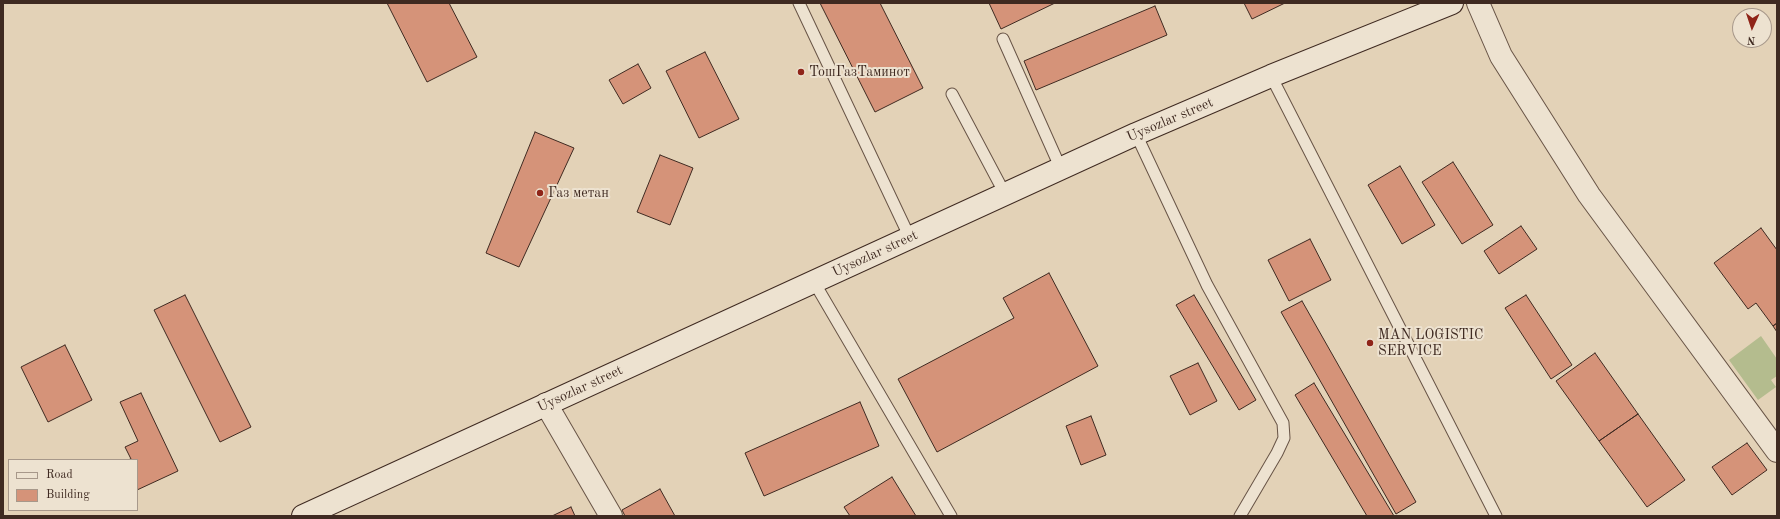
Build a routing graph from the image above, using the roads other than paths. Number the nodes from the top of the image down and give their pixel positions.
1 (799, 3) edge
2 (1452, 3) edge
3 (1478, 3) edge
4 (1003, 39) dead end
5 (1271, 76) junction
6 (952, 94) dead end
7 (1136, 134) junction
8 (1061, 169) junction
9 (1005, 194) junction
10 (910, 238) junction
11 (814, 282) junction
12 (546, 404) junction
13 (1777, 451) edge
14 (303, 516) edge
15 (611, 516) edge
16 (951, 516) edge
17 (1240, 516) edge
18 (1496, 516) edge

1 - 10 lane
2 - 5 main road, Uysozlar street
3 - 13 main road
4 - 8 lane
5 - 7 main road, Uysozlar street
5 - 18 lane
6 - 9 lane
7 - 8 main road, Uysozlar street
7 - 17 lane
8 - 9 main road, Uysozlar street
9 - 10 main road, Uysozlar street
10 - 11 main road, Uysozlar street
11 - 12 main road, Uysozlar street
11 - 16 lane
12 - 14 main road, Uysozlar street
12 - 15 main road

